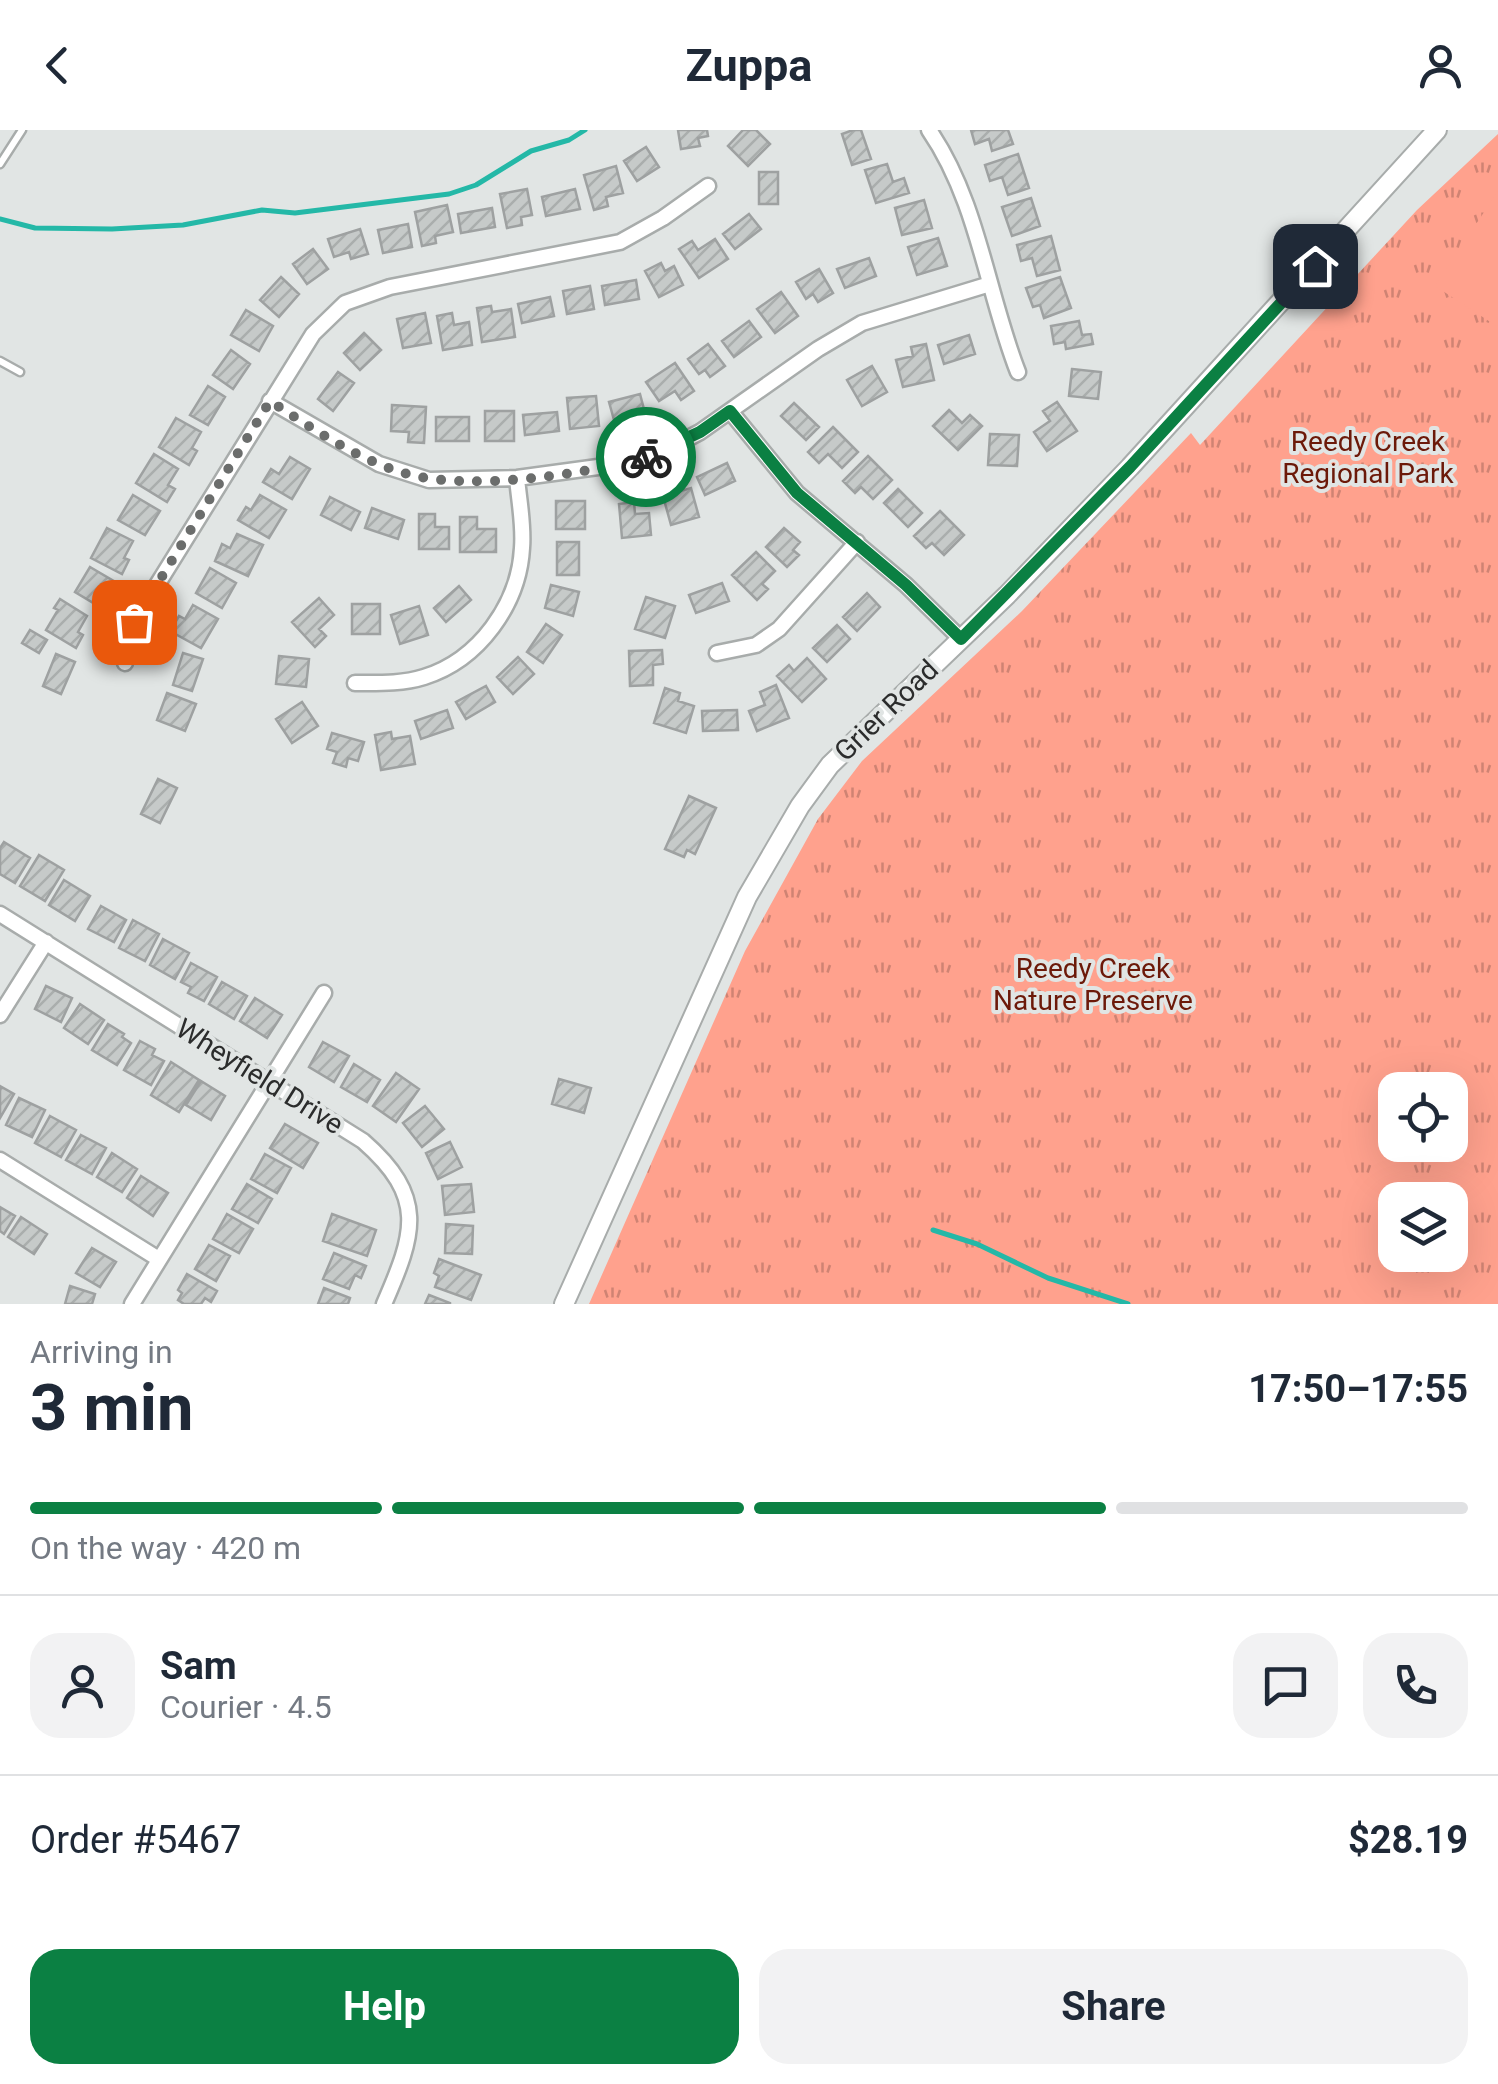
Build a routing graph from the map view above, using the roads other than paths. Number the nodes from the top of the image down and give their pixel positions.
1 (22, 130) edge
2 (929, 130) edge
3 (1438, 130) edge
4 (0, 164) edge
5 (708, 186) dead end
6 (990, 284) junction
7 (0, 362) edge
8 (20, 372) dead end
9 (1018, 372) dead end
10 (270, 401) junction
11 (730, 411) junction
12 (517, 478) junction
13 (858, 542) junction
14 (961, 639) junction
15 (717, 653) dead end
16 (125, 663) dead end
17 (355, 684) dead end
18 (0, 914) edge
19 (46, 942) junction
20 (324, 993) dead end
21 (0, 1015) edge
22 (268, 1082) junction
23 (0, 1160) edge
24 (157, 1258) junction
25 (132, 1304) edge
26 (384, 1304) edge
27 (564, 1304) edge

1 - 4 lane
2 - 6 street
3 - 14 street, Grier Road
5 - 10 street
6 - 9 street
6 - 11 street
7 - 8 lane
10 - 12 street
10 - 16 street
11 - 12 street
11 - 13 street
12 - 17 street
13 - 14 street
13 - 15 street
14 - 27 street, Grier Road
18 - 19 street, Wheyfield Drive
19 - 21 street
19 - 22 street, Wheyfield Drive
20 - 22 street
22 - 24 street
22 - 26 street, Wheyfield Drive
23 - 24 street
24 - 25 street

